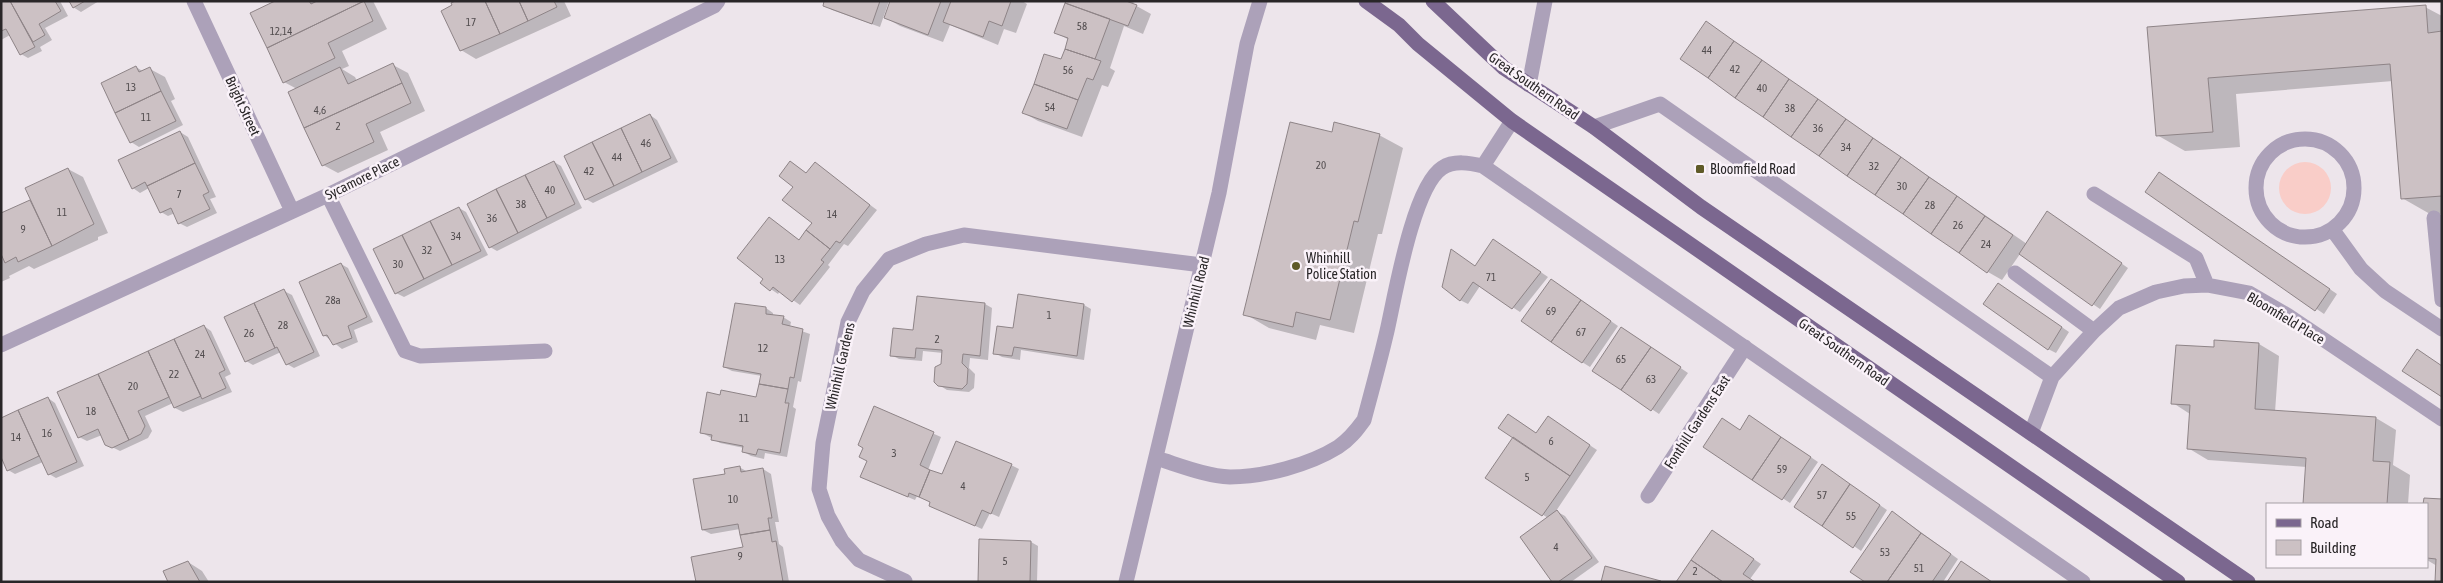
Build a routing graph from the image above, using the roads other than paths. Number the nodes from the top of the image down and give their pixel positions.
1 (194, 1) edge
2 (718, 1) edge
3 (1260, 1) edge
4 (1366, 1) edge
5 (1433, 1) edge
6 (1545, 1) edge
7 (1529, 85) junction
8 (1512, 121) junction
9 (1594, 127) junction
10 (1483, 166) junction
11 (2094, 194) dead end
12 (328, 195) junction
13 (292, 211) junction
14 (2434, 218) dead end
15 (2332, 229) junction
16 (1202, 265) junction
17 (2015, 273) dead end
18 (2207, 285) junction
19 (2442, 300) edge
20 (2442, 329) edge
21 (2094, 330) junction
22 (1, 345) edge
23 (1746, 347) junction
24 (545, 351) dead end
25 (2052, 377) junction
26 (2442, 419) edge
27 (2032, 433) junction
28 (1156, 458) junction
29 (1648, 496) dead end
30 (905, 581) edge
31 (1126, 582) edge
32 (2083, 582) edge
33 (2178, 582) edge
34 (2248, 582) edge

1 - 13 street, Bright Street
2 - 12 street, Sycamore Place
3 - 16 street, Whinhill Road
4 - 8 main road, Great Southern Road
5 - 7 main road, Great Southern Road
6 - 7 street
7 - 9 main road, Great Southern Road
8 - 10 street
8 - 33 main road, Great Southern Road
9 - 25 street, Great Southern Road
9 - 27 main road, Great Southern Road
10 - 23 street
10 - 28 street
11 - 18 street
12 - 13 street, Sycamore Place
12 - 24 street
13 - 22 street, Sycamore Place
14 - 19 street
15 - 15 street
15 - 20 street
16 - 28 street, Whinhill Road
16 - 30 street, Whinhill Gardens
17 - 21 street
18 - 21 street, Bloomfield Place
18 - 26 street, Bloomfield Place
21 - 25 street, Bloomfield Place
23 - 29 street, Fonthill Gardens East
23 - 32 street
25 - 27 street, Bloomfield Place
27 - 34 main road, Great Southern Road
28 - 31 street, Whinhill Road

